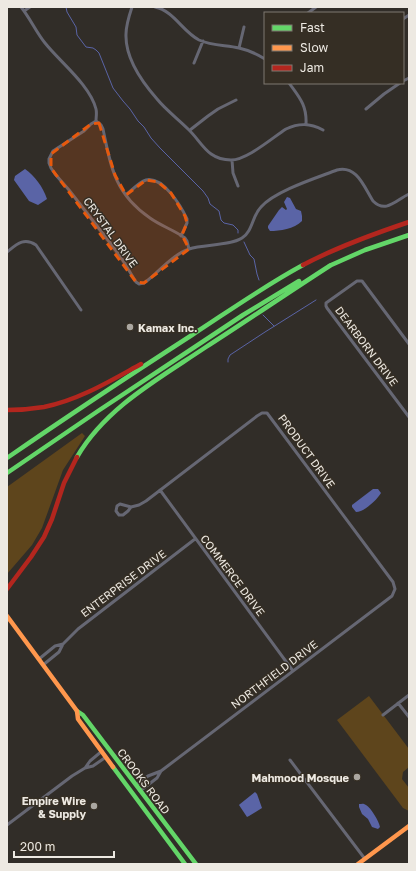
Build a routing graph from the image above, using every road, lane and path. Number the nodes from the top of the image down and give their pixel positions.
1 (21, 7) edge
2 (30, 7) edge
3 (132, 7) edge
4 (155, 7) edge
5 (24, 11) junction
6 (244, 27) dead end
7 (203, 41) junction
8 (239, 48) junction
9 (264, 58) edge
10 (194, 63) dead end
11 (290, 84) edge
12 (399, 84) edge
13 (236, 100) dead end
14 (366, 109) dead end
15 (96, 121) junction
16 (306, 124) junction
17 (190, 130) junction
18 (323, 130) dead end
19 (232, 160) junction
20 (238, 186) dead end
21 (409, 194) edge
22 (126, 195) junction
23 (409, 222) edge
24 (409, 235) edge
25 (181, 236) junction
26 (189, 249) junction
27 (7, 252) edge
28 (331, 265) junction
29 (81, 310) dead end
30 (181, 342) junction
31 (409, 344) edge
32 (7, 410) edge
33 (409, 418) edge
34 (7, 458) edge
35 (7, 473) edge
36 (160, 490) junction
37 (131, 507) junction
38 (195, 539) junction
39 (7, 589) edge
40 (395, 589) joint
41 (7, 616) edge
42 (63, 644) junction
43 (39, 659) junction
44 (43, 665) junction
45 (293, 671) junction
46 (409, 695) edge
47 (398, 703) junction
48 (77, 711) junction
49 (383, 715) dead end
50 (409, 717) edge
51 (102, 751) junction
52 (112, 753) junction
53 (106, 757) junction
54 (290, 760) dead end
55 (85, 768) junction
56 (161, 771) junction
57 (136, 785) junction
58 (129, 790) junction
59 (140, 791) junction
60 (148, 814) junction
61 (158, 814) junction
62 (7, 825) edge
63 (409, 826) edge
64 (365, 859) junction
65 (185, 864) edge
66 (196, 864) edge
67 (358, 864) edge

1 - 5 street
2 - 5 street
3 - 17 street
4 - 7 street
5 - 15 street
6 - 8 street
7 - 8 street
7 - 10 street
8 - 9 street
11 - 16 street
12 - 14 street
13 - 17 street
15 - 22 street
15 - 26 street, CRYSTAL DRIVE
16 - 18 street
16 - 19 street
17 - 19 street
19 - 20 street
21 - 26 street
22 - 25 street
22 - 25 street
23 - 30 main road
24 - 28 main road
25 - 26 street
27 - 29 street
28 - 35 main road
28 - 39 main road
30 - 32 main road
30 - 34 main road
31 - 33 street, DEARBORN DRIVE
36 - 37 street
36 - 38 street, COMMERCE DRIVE
36 - 40 street, PRODUCT DRIVE
37 - 37 street
38 - 42 street, ENTERPRISE DRIVE
38 - 45 street, COMMERCE DRIVE
40 - 45 street, NORTHFIELD DRIVE
41 - 43 main road, CROOKS ROAD
42 - 43 street, ENTERPRISE DRIVE
42 - 44 street, ENTERPRISE DRIVE
43 - 44 main road, CROOKS ROAD
44 - 48 main road, CROOKS ROAD
45 - 56 street, NORTHFIELD DRIVE
46 - 47 street
47 - 49 street
47 - 50 street
48 - 51 main road, CROOKS ROAD
48 - 52 main road, CROOKS ROAD
51 - 52 main road
51 - 53 main road, CROOKS ROAD
51 - 55 street
52 - 57 main road, CROOKS ROAD
53 - 55 street
53 - 58 main road, CROOKS ROAD
54 - 64 street
55 - 62 street
56 - 57 street, NORTHFIELD DRIVE
56 - 59 street, NORTHFIELD DRIVE
57 - 59 main road, CROOKS ROAD
58 - 59 main road
58 - 60 main road, CROOKS ROAD
59 - 61 main road, CROOKS ROAD
60 - 61 main road
60 - 65 main road, CROOKS ROAD
61 - 66 main road, CROOKS ROAD
63 - 64 main road
64 - 67 main road

